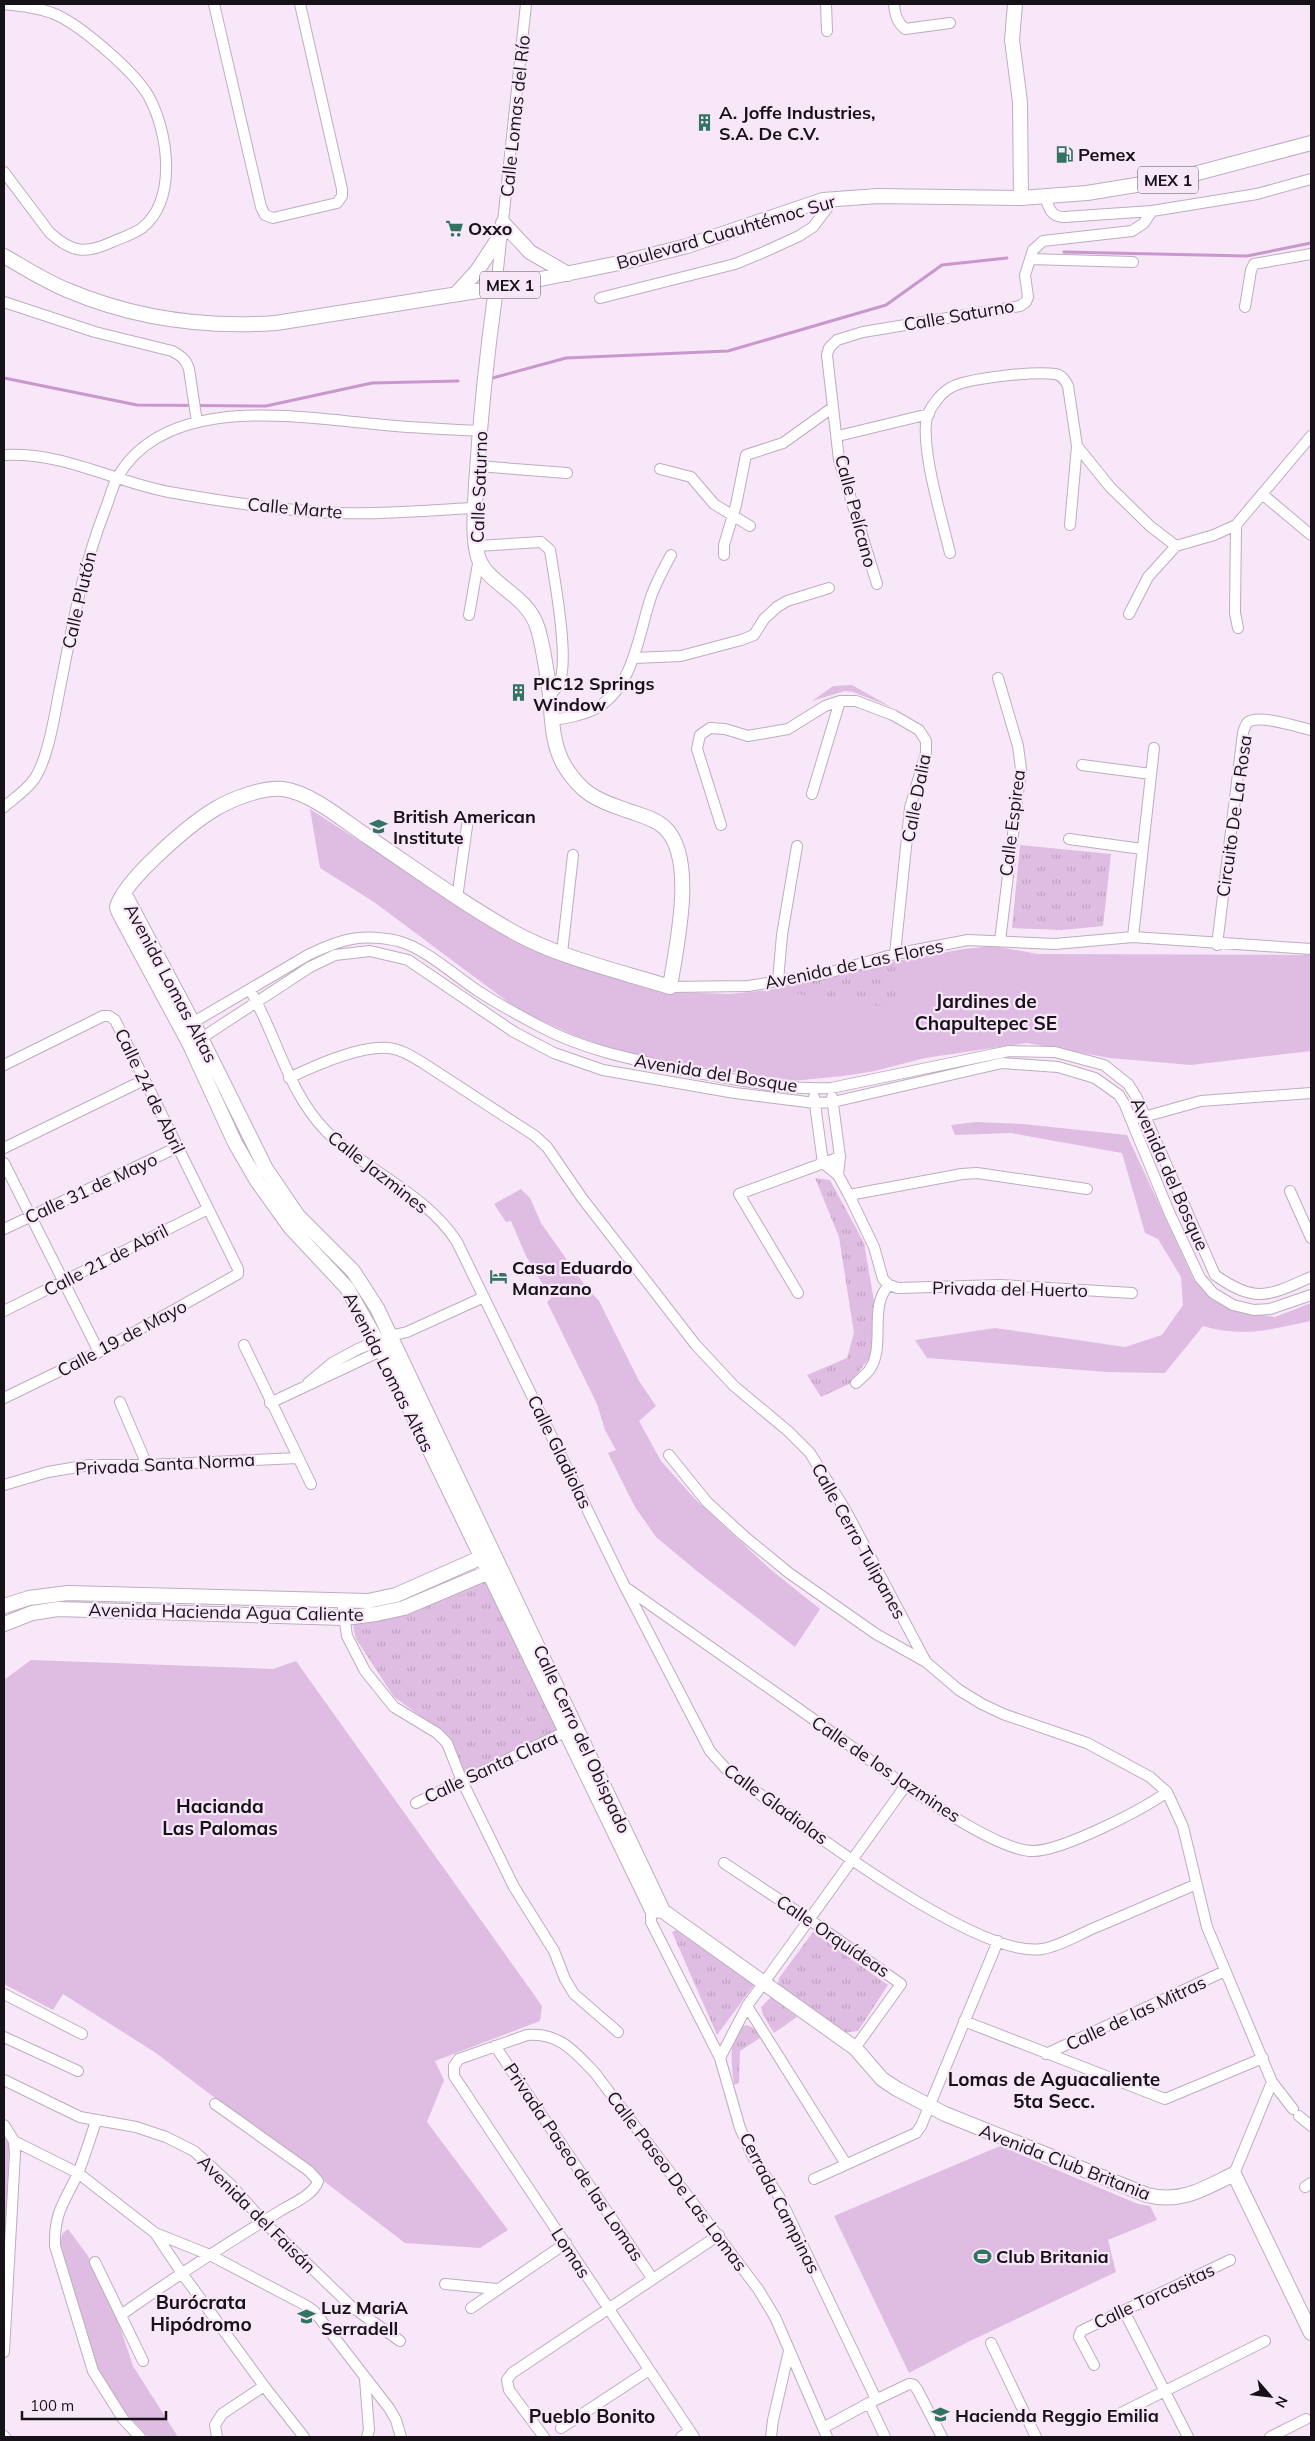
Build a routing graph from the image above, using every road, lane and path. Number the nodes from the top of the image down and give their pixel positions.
1 (4, 4) edge
2 (214, 4) edge
3 (300, 4) edge
4 (526, 4) edge
5 (826, 4) edge
6 (894, 4) edge
7 (1015, 4) edge
8 (950, 23) dead end
9 (828, 31) dead end
10 (1311, 143) edge
11 (4, 172) edge
12 (1311, 178) edge
13 (1045, 197) junction
14 (1021, 198) junction
15 (834, 199) junction
16 (1152, 211) junction
17 (502, 228) junction
18 (1311, 254) edge
19 (4, 256) edge
20 (1030, 260) junction
21 (1133, 262) dead end
22 (568, 274) junction
23 (496, 288) junction
24 (456, 294) junction
25 (600, 298) dead end
26 (4, 302) edge
27 (1245, 307) dead end
28 (829, 348) joint
29 (832, 408) junction
30 (928, 414) junction
31 (196, 422) junction
32 (480, 432) junction
33 (838, 436) junction
34 (1311, 436) edge
35 (1077, 446) junction
36 (4, 455) edge
37 (477, 466) junction
38 (660, 469) dead end
39 (567, 474) dead end
40 (117, 479) junction
41 (1262, 494) junction
42 (475, 508) junction
43 (733, 517) junction
44 (1070, 525) dead end
45 (1236, 525) junction
46 (750, 526) dead end
47 (1311, 535) edge
48 (1176, 546) junction
49 (478, 552) junction
50 (950, 552) dead end
51 (671, 555) dead end
52 (724, 555) dead end
53 (877, 584) dead end
54 (829, 588) dead end
55 (1129, 614) dead end
56 (469, 615) dead end
57 (1238, 628) dead end
58 (634, 658) junction
59 (998, 678) dead end
60 (550, 694) junction
61 (840, 701) junction
62 (552, 720) junction
63 (1311, 730) edge
64 (1154, 748) dead end
65 (1082, 765) dead end
66 (1151, 774) junction
67 (812, 794) dead end
68 (4, 807) edge
69 (468, 819) dead end
70 (721, 825) dead end
71 (1070, 839) dead end
72 (797, 846) dead end
73 (1142, 850) junction
74 (573, 855) dead end
75 (124, 893) joint
76 (457, 898) junction
77 (1133, 938) junction
78 (1000, 940) junction
79 (1217, 945) junction
80 (1311, 946) edge
81 (562, 954) junction
82 (895, 954) junction
83 (778, 981) junction
84 (670, 987) junction
85 (250, 990) junction
86 (257, 1003) junction
87 (187, 1026) junction
88 (195, 1042) junction
89 (4, 1065) edge
90 (289, 1078) junction
91 (144, 1080) junction
92 (831, 1088) junction
93 (813, 1089) junction
94 (1311, 1093) edge
95 (833, 1102) junction
96 (815, 1103) junction
97 (1146, 1116) junction
98 (1133, 1120) junction
99 (178, 1147) junction
100 (4, 1148) edge
101 (840, 1157) junction
102 (4, 1163) edge
103 (823, 1163) junction
104 (838, 1175) junction
105 (1087, 1189) dead end
106 (1290, 1192) dead end
107 (849, 1195) junction
108 (208, 1209) junction
109 (30, 1217) junction
110 (4, 1229) edge
111 (1311, 1238) edge
112 (238, 1274) joint
113 (1311, 1277) edge
114 (63, 1282) junction
115 (889, 1285) junction
116 (798, 1292) dead end
117 (1132, 1293) dead end
118 (1311, 1295) edge
119 (484, 1297) junction
120 (4, 1311) edge
121 (392, 1340) junction
122 (244, 1345) dead end
123 (380, 1346) junction
124 (99, 1352) junction
125 (334, 1362) junction
126 (339, 1372) junction
127 (308, 1383) junction
128 (856, 1383) dead end
129 (4, 1398) edge
130 (120, 1402) dead end
131 (270, 1403) junction
132 (669, 1455) dead end
133 (298, 1458) junction
134 (147, 1465) junction
135 (311, 1484) dead end
136 (4, 1485) edge
137 (488, 1554) junction
138 (495, 1569) junction
139 (625, 1587) junction
140 (342, 1601) junction
141 (4, 1606) edge
142 (344, 1618) junction
143 (4, 1624) edge
144 (926, 1662) junction
145 (567, 1731) junction
146 (462, 1781) junction
147 (906, 1785) junction
148 (1167, 1792) junction
149 (416, 1803) dead end
150 (853, 1860) junction
151 (724, 1863) dead end
152 (1195, 1885) junction
153 (658, 1908) junction
154 (810, 1920) junction
155 (998, 1941) junction
156 (1225, 1971) junction
157 (765, 1982) junction
158 (4, 1994) edge
159 (747, 2006) junction
160 (964, 2021) junction
161 (618, 2032) dead end
162 (82, 2034) dead end
163 (4, 2037) edge
164 (495, 2046) junction
165 (855, 2048) junction
166 (1046, 2054) junction
167 (720, 2058) junction
168 (1263, 2058) junction
169 (454, 2066) joint
170 (78, 2070) dead end
171 (4, 2080) edge
172 (1272, 2082) junction
173 (214, 2104) dead end
174 (929, 2107) junction
175 (96, 2122) junction
176 (4, 2125) edge
177 (1311, 2126) edge
178 (14, 2141) junction
179 (846, 2164) junction
180 (78, 2173) junction
181 (1234, 2174) junction
182 (814, 2179) dead end
183 (263, 2222) junction
184 (155, 2233) junction
185 (719, 2235) junction
186 (566, 2244) junction
187 (210, 2255) junction
188 (1230, 2260) dead end
189 (95, 2262) dead end
190 (181, 2272) junction
191 (652, 2278) junction
192 (445, 2284) dead end
193 (497, 2289) junction
194 (471, 2308) dead end
195 (607, 2308) junction
196 (1124, 2311) junction
197 (121, 2315) junction
198 (1311, 2333) edge
199 (400, 2341) dead end
200 (1266, 2341) dead end
201 (991, 2343) dead end
202 (789, 2351) junction
203 (4, 2352) edge
204 (143, 2361) dead end
205 (1094, 2365) dead end
206 (649, 2370) junction
207 (365, 2379) junction
208 (264, 2386) junction
209 (1166, 2390) junction
210 (872, 2401) junction
211 (1113, 2418) dead end
212 (1306, 2419) dead end
213 (561, 2428) dead end
214 (825, 2432) edge
215 (692, 2434) edge
216 (140, 2437) edge
217 (217, 2437) edge
218 (304, 2437) edge
219 (368, 2437) edge
220 (401, 2437) edge
221 (544, 2437) edge
222 (681, 2437) edge
223 (771, 2437) edge
224 (886, 2437) edge
225 (942, 2437) edge
226 (1036, 2437) edge
227 (1188, 2437) edge
228 (1270, 2437) edge

1 - 11 street
2 - 3 street
4 - 17 street, Calle Lomas del Río
5 - 9 street
6 - 8 street
7 - 14 main road
10 - 13 main road, Boulevard Cuauhtémoc Sur / MEX 1
12 - 16 street
13 - 14 main road, Boulevard Cuauhtémoc Sur / MEX 1
13 - 16 street
14 - 15 main road, Boulevard Cuauhtémoc Sur / MEX 1
15 - 22 main road, Boulevard Cuauhtémoc Sur / MEX 1
15 - 25 street
16 - 20 street, Calle Saturno
17 - 22 main road
17 - 23 street, Calle Lomas del Río
17 - 24 main road
18 - 27 street
19 - 24 main road, Boulevard Cuauhtémoc Sur / MEX 1
20 - 21 street
20 - 28 street, Calle Saturno
22 - 23 main road, Boulevard Cuauhtémoc Sur / MEX 1
23 - 24 main road, Boulevard Cuauhtémoc Sur / MEX 1
23 - 32 main road, Calle Saturno
26 - 31 street
28 - 29 street, Calle Pelícano
29 - 33 street, Calle Pelícano
29 - 43 street
30 - 33 street
30 - 35 street
30 - 50 street
31 - 32 street, Calle Plutón
31 - 40 street, Calle Plutón
32 - 37 main road, Calle Saturno
33 - 53 street, Calle Pelícano
34 - 41 street
35 - 44 street
35 - 48 street
36 - 40 street, Calle Marte
37 - 39 street
37 - 42 main road, Calle Saturno
38 - 43 street
40 - 42 street, Calle Marte
40 - 68 street, Calle Plutón
41 - 45 street
41 - 47 street
42 - 49 main road, Calle Saturno
43 - 46 street
43 - 52 street
45 - 48 street
45 - 57 street
48 - 55 street
49 - 56 street
49 - 60 main road, Calle Saturno
49 - 60 street
51 - 58 street
54 - 58 street
58 - 62 street
59 - 78 street, Calle Espirea
60 - 62 main road, Calle Saturno
61 - 67 street
61 - 70 street
61 - 82 street, Calle Dalia
62 - 84 main road, Calle Saturno
63 - 79 street, Circuito De La Rosa
64 - 66 street
65 - 66 street
66 - 73 street
69 - 76 street
71 - 73 street
72 - 83 street
73 - 77 street
74 - 81 street
75 - 76 main road, Avenida de Las Flores
75 - 87 main road, Avenida Lomas Altas
76 - 81 main road, Avenida de Las Flores
77 - 78 street, Avenida de Las Flores
77 - 79 street, Avenida de Las Flores
78 - 82 street, Avenida de Las Flores
79 - 80 street, Avenida de Las Flores
81 - 84 main road, Avenida de Las Flores
82 - 83 street, Avenida de Las Flores
83 - 84 street, Avenida de Las Flores
85 - 86 street, Calle Jazmines
85 - 87 street, Avenida del Bosque
85 - 93 street, Avenida del Bosque
86 - 88 street, Avenida del Bosque
86 - 90 street, Calle Jazmines
86 - 96 street, Avenida del Bosque
87 - 88 main road, Avenida Lomas Altas
88 - 121 main road, Avenida Lomas Altas
88 - 123 main road, Avenida Lomas Altas
89 - 91 street, Calle 24 de Abril
90 - 119 street, Calle Jazmines
90 - 144 street, Calle Cerro Tulipanes
91 - 99 street, Calle 24 de Abril
91 - 100 street
92 - 93 street, Avenida del Bosque
92 - 95 street
92 - 97 street, Avenida del Bosque
93 - 96 street
94 - 97 street
95 - 96 street, Avenida del Bosque
95 - 98 street, Avenida del Bosque
95 - 101 street
96 - 103 street
97 - 98 street
97 - 113 street, Avenida del Bosque
98 - 118 street, Avenida del Bosque
99 - 108 street, Calle 24 de Abril
99 - 109 street, Calle 31 de Mayo
101 - 103 street
101 - 104 street
102 - 109 street
103 - 104 street
103 - 116 street
104 - 107 street
105 - 107 street
106 - 111 street
107 - 115 street
108 - 112 street, Calle 24 de Abril
108 - 114 street, Calle 21 de Abril
109 - 110 street, Calle 31 de Mayo
109 - 114 street
112 - 124 street, Calle 19 de Mayo
114 - 120 street, Calle 21 de Abril
114 - 124 street
115 - 117 street, Privada del Huerto
115 - 128 street
119 - 121 street
119 - 139 street, Calle Gladiolas
121 - 123 street
121 - 137 main road, Avenida Lomas Altas
122 - 131 street
123 - 125 street
123 - 126 street
123 - 137 main road, Avenida Lomas Altas
124 - 129 street, Calle 19 de Mayo
125 - 126 street
125 - 127 street
126 - 127 street
127 - 131 street
130 - 134 street
131 - 133 street
132 - 144 street
133 - 134 street, Privada Santa Norma
133 - 135 street
134 - 136 street, Privada Santa Norma
137 - 138 main road, Avenida Lomas Altas
137 - 140 main road, Avenida Hacienda Agua Caliente
138 - 142 main road, Avenida Hacienda Agua Caliente
138 - 145 main road, Calle Cerro del Obispado
138 - 153 main road, Calle Cerro del Obispado
139 - 147 street, Calle de los Jazmines
139 - 150 street, Calle Gladiolas
140 - 141 main road, Avenida Hacienda Agua Caliente
140 - 142 street
142 - 143 main road, Avenida Hacienda Agua Caliente
142 - 146 street
144 - 148 street
145 - 146 street, Calle Santa Clara
145 - 153 main road, Calle Cerro del Obispado
146 - 149 street, Calle Santa Clara
146 - 161 street
147 - 148 street, Calle de los Jazmines
147 - 150 street
148 - 152 street
150 - 154 street
150 - 155 street, Calle Gladiolas
151 - 154 street, Calle Orquídeas
152 - 155 street, Calle Gladiolas
152 - 156 street
153 - 157 main road, Avenida Club Britania
153 - 167 street, Calle Cerro del Obispado
154 - 157 street
154 - 165 street, Calle Orquídeas
155 - 160 street
156 - 166 street, Calle de las Mitras
156 - 168 street
157 - 159 street
157 - 165 main road, Avenida Club Britania
158 - 162 street
159 - 167 street
159 - 179 street
160 - 166 street
160 - 174 street
163 - 170 street
164 - 169 street, Calle Paseo De Las Lomas
164 - 185 street, Calle Paseo De Las Lomas
164 - 191 street, Privada Paseo de las Lomas
165 - 174 main road, Avenida Club Britania
166 - 168 street
167 - 210 street, Cerrada Campinas
168 - 172 street
169 - 186 street, Lomas
171 - 175 street, Avenida del Faisán
172 - 177 street
172 - 181 street
173 - 183 street
174 - 179 street
174 - 181 main road, Avenida Club Britania
175 - 180 street
175 - 183 street, Avenida del Faisán
176 - 178 street
178 - 180 street
178 - 203 street
179 - 182 street
180 - 184 street
180 - 216 street
181 - 198 main road
183 - 187 street
183 - 199 street, Avenida del Faisán
184 - 187 street
184 - 190 street
185 - 191 street
185 - 202 street, Calle Paseo De Las Lomas
186 - 193 street
186 - 195 street, Lomas
187 - 190 street
187 - 207 street
188 - 196 street, Calle Torcasitas
189 - 197 street
190 - 197 street
190 - 208 street
191 - 195 street
192 - 193 street
193 - 194 street
195 - 206 street, Lomas
195 - 221 street
196 - 205 street, Calle Torcasitas
196 - 209 street
197 - 204 street
200 - 209 street
201 - 226 street
202 - 214 street, Calle Paseo De Las Lomas
202 - 223 street
206 - 213 street
206 - 215 street, Lomas
207 - 219 street
207 - 220 street
208 - 217 street
208 - 218 street
209 - 211 street
209 - 227 street
210 - 214 street
210 - 224 street, Cerrada Campinas
210 - 225 street
212 - 228 street
215 - 222 street

